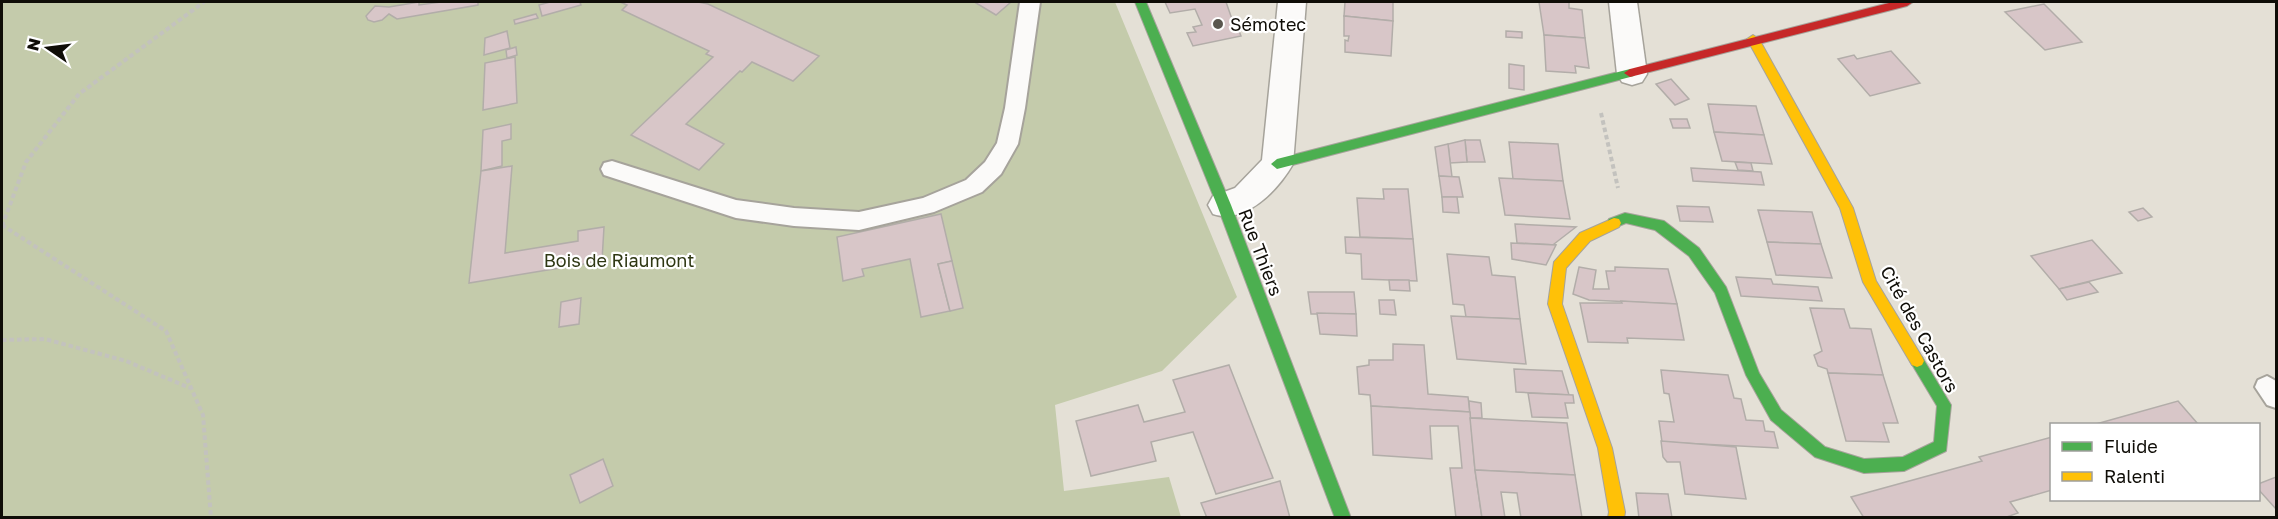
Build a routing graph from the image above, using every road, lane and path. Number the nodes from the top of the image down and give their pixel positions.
1 (204, 2) edge
2 (1030, 2) edge
3 (1140, 2) edge
4 (1292, 2) edge
5 (1623, 2) edge
6 (1907, 2) edge
7 (1753, 39) junction
8 (1632, 74) junction
9 (1594, 82) junction
10 (1277, 164) junction
11 (612, 169) dead end
12 (1224, 205) junction
13 (1625, 218) junction
14 (2, 226) edge
15 (2, 340) edge
16 (191, 388) junction
17 (211, 518) edge
18 (1344, 518) edge
19 (1616, 518) edge

1 - 14 path
2 - 11 lane
3 - 12 street, Rue Thiers
4 - 10 street
5 - 8 street
6 - 7 street
7 - 8 street
7 - 13 street, Cité des Castors
8 - 9 street
9 - 10 street
9 - 13 path
10 - 12 street
12 - 18 street, Rue Thiers
13 - 19 street
14 - 16 path
15 - 16 path
16 - 17 path

